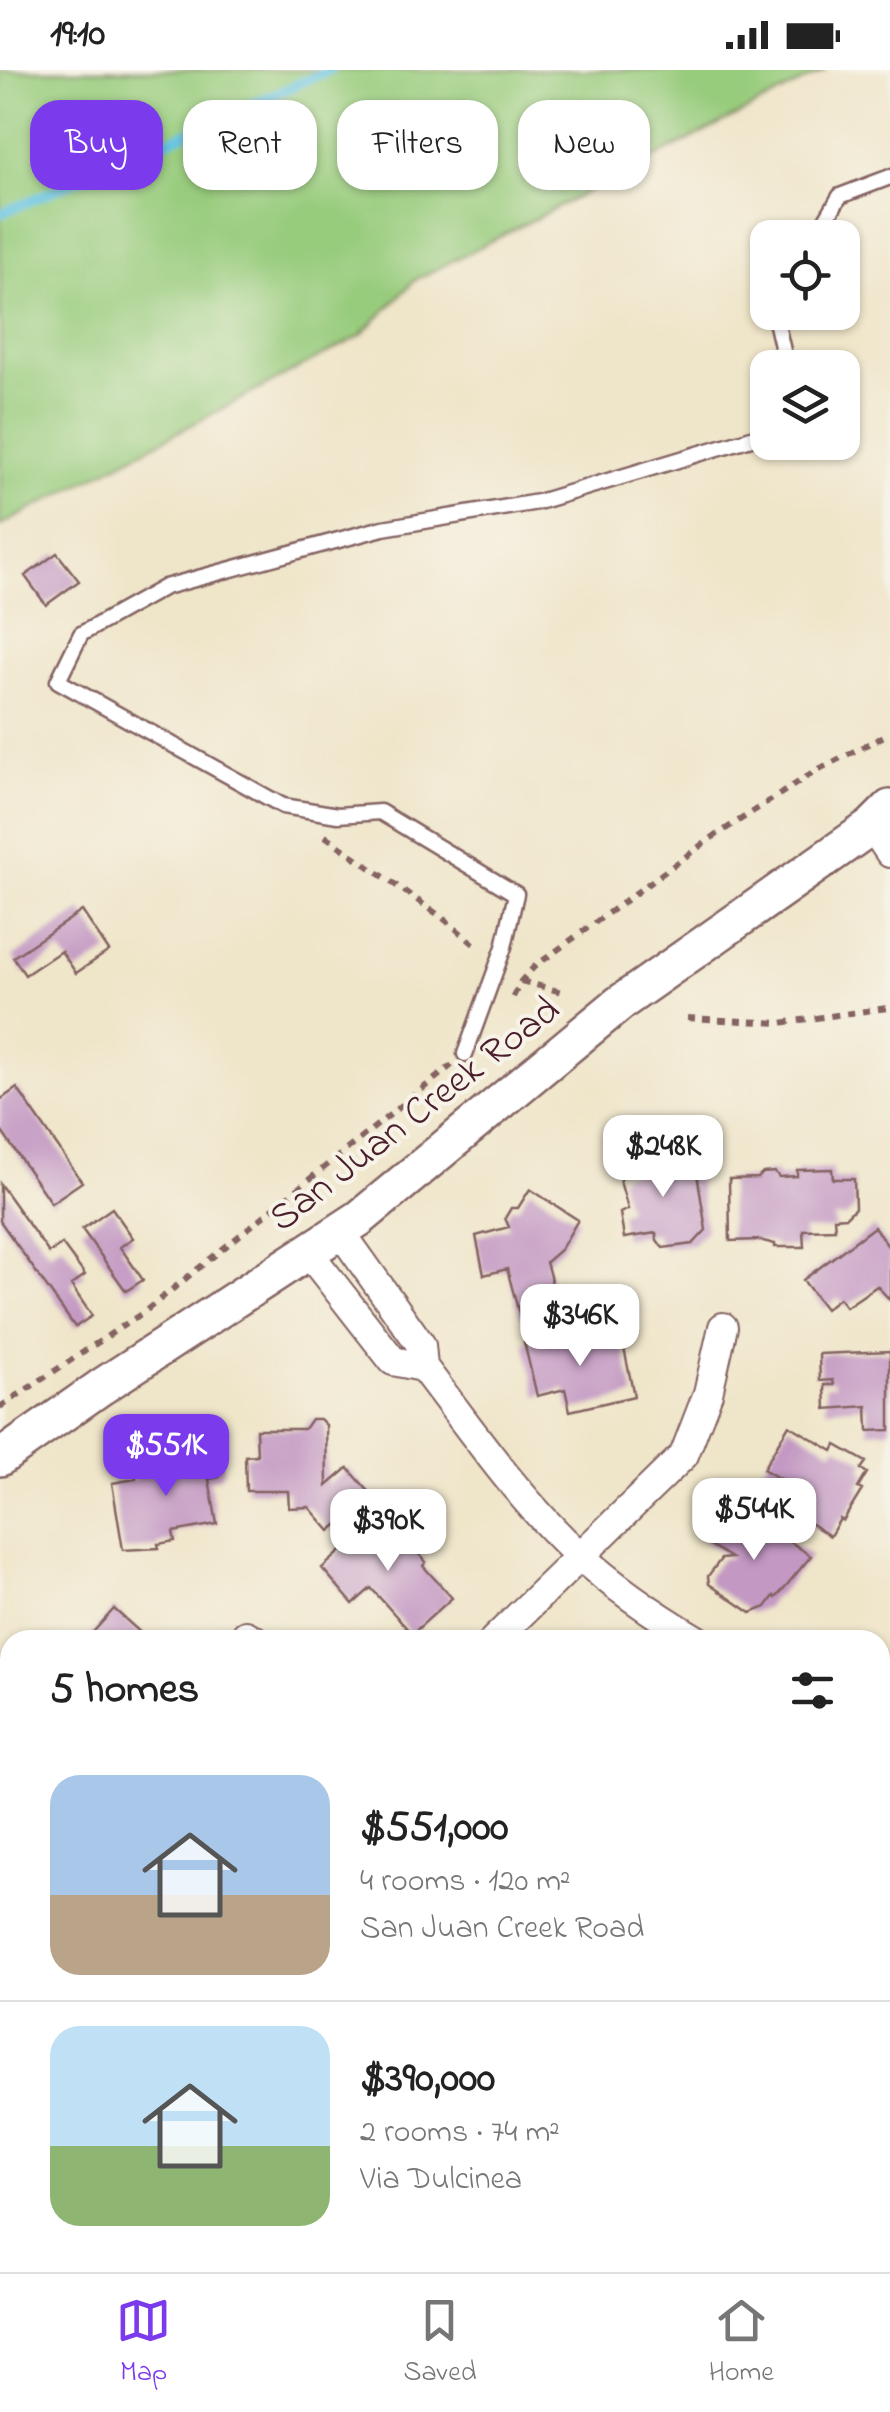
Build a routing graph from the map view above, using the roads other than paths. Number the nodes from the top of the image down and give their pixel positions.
1 (890, 177) edge
2 (826, 220) edge
3 (750, 438) edge
4 (886, 828) edge
5 (465, 1054) dead end
6 (340, 1231) junction
7 (308, 1252) junction
8 (723, 1327) dead end
9 (423, 1367) junction
10 (0, 1458) edge
11 (579, 1555) junction
12 (504, 1630) edge
13 (680, 1630) edge

1 - 2 lane
3 - 5 lane
4 - 6 street, San Juan Creek Road
6 - 7 street, San Juan Creek Road
6 - 9 street
7 - 9 street
7 - 10 street, San Juan Creek Road
8 - 11 street
9 - 11 street
11 - 12 street
11 - 13 street

